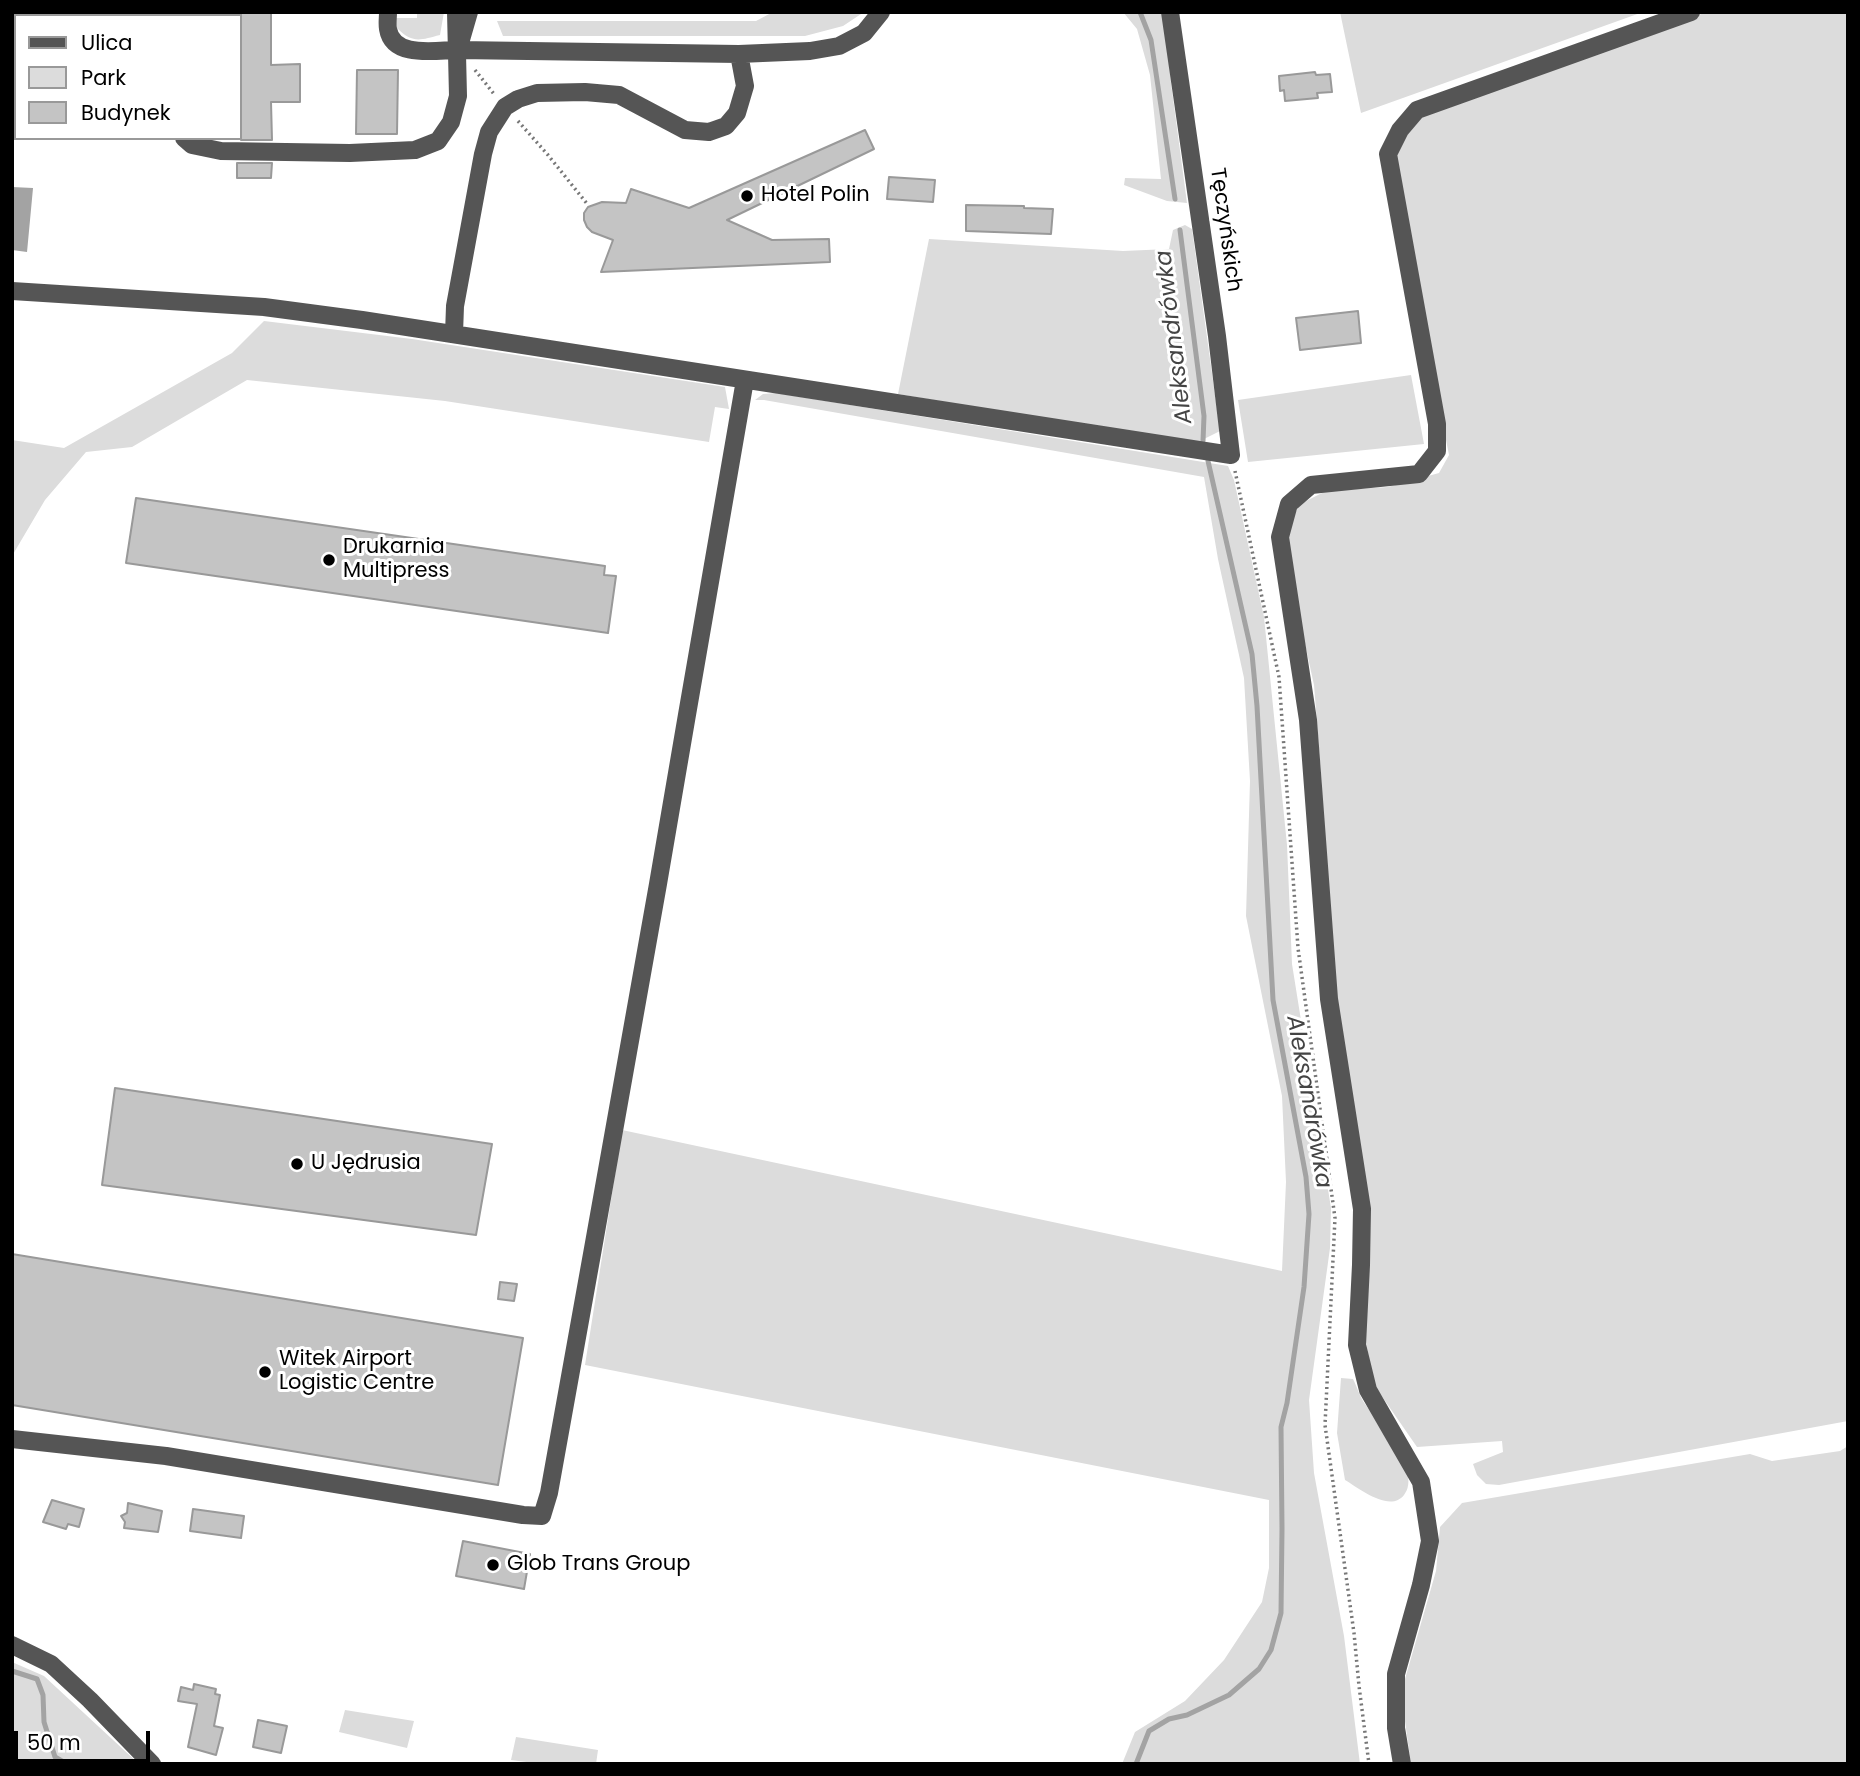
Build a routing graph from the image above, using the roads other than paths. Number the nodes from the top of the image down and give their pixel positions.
1 (388, 12) edge
2 (456, 12) edge
3 (469, 12) edge
4 (881, 12) edge
5 (1170, 12) edge
6 (1690, 12) edge
7 (458, 50) junction
8 (739, 54) junction
9 (186, 140) edge
10 (12, 291) edge
11 (454, 334) junction
12 (745, 380) junction
13 (12, 1439) edge
14 (12, 1645) edge
15 (152, 1764) edge
16 (1402, 1764) edge

1 - 7 street
2 - 7 street
3 - 7 street
4 - 8 street
5 - 12 street, Tęczyńskich
6 - 16 street
7 - 8 street
7 - 9 street
8 - 11 street
10 - 11 street
11 - 12 street
12 - 13 street
14 - 15 street

